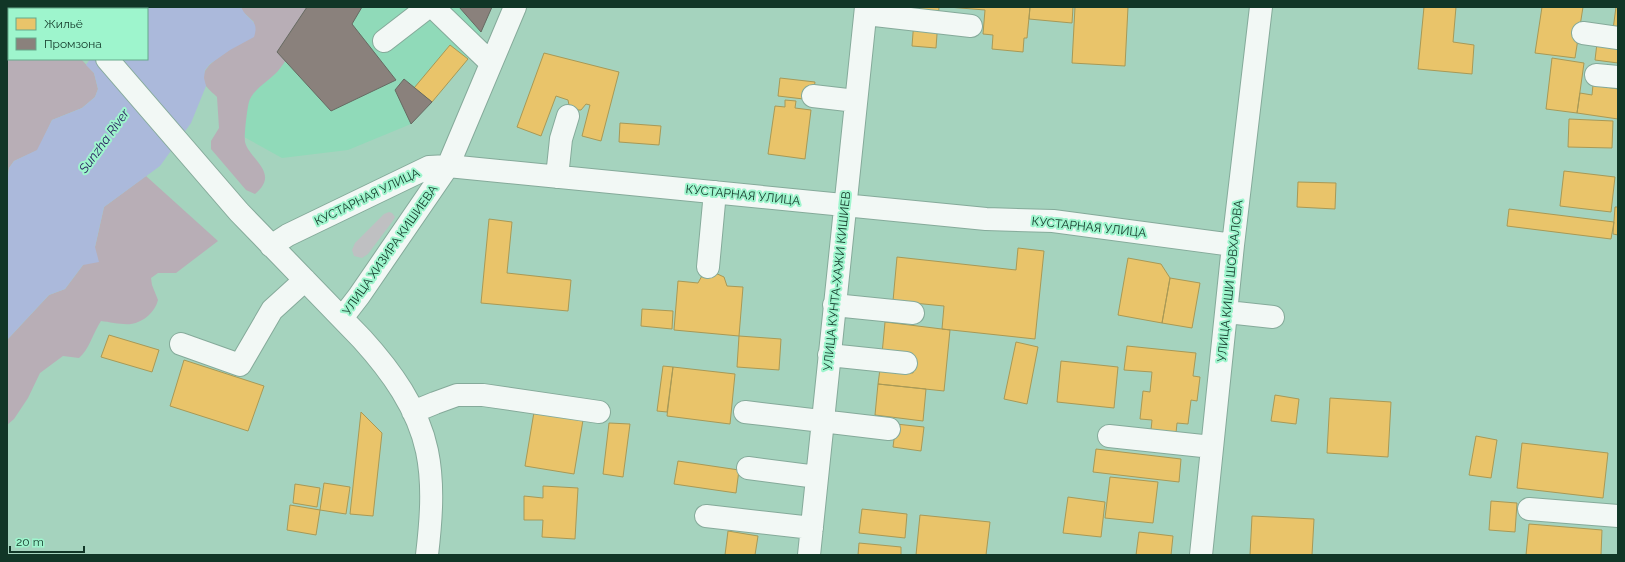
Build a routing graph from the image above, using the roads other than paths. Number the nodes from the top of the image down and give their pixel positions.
1 (428, 7) edge
2 (433, 7) edge
3 (515, 7) edge
4 (1261, 7) edge
5 (866, 10) edge
6 (971, 26) dead end
7 (1583, 33) dead end
8 (1618, 38) edge
9 (384, 41) dead end
10 (108, 60) edge
11 (491, 63) junction
12 (1596, 75) dead end
13 (1618, 77) edge
14 (813, 96) dead end
15 (856, 101) junction
16 (568, 116) dead end
17 (448, 166) junction
18 (557, 177) junction
19 (715, 192) junction
20 (844, 205) junction
21 (1233, 245) junction
22 (271, 246) junction
23 (708, 267) dead end
24 (305, 280) junction
25 (834, 305) junction
26 (1227, 312) junction
27 (913, 314) dead end
28 (1273, 317) dead end
29 (342, 318) junction
30 (181, 344) dead end
31 (829, 355) junction
32 (906, 363) dead end
33 (413, 412) junction
34 (599, 412) dead end
35 (745, 412) dead end
36 (822, 422) junction
37 (889, 429) dead end
38 (1109, 436) dead end
39 (1212, 447) junction
40 (748, 468) dead end
41 (817, 477) junction
42 (1529, 509) dead end
43 (706, 516) dead end
44 (1618, 516) edge
45 (812, 528) junction
46 (427, 555) edge
47 (809, 555) edge
48 (1201, 555) edge

1 - 9 street
2 - 11 street
3 - 11 street, УЛИЦА ХИЗИРА КИШИЕВА
4 - 21 street, УЛИЦА КИШИ ШОВХАЛОВА
5 - 6 street
5 - 15 street, УЛИЦА КУНТА-ХАЖИ КИШИЕВ
7 - 8 street
10 - 22 street
11 - 17 street, УЛИЦА ХИЗИРА КИШИЕВА
12 - 13 street
14 - 15 street
15 - 20 street, УЛИЦА КУНТА-ХАЖИ КИШИЕВ
16 - 18 street
17 - 18 street, КУСТАРНАЯ УЛИЦА
17 - 22 street, КУСТАРНАЯ УЛИЦА
17 - 29 street, УЛИЦА ХИЗИРА КИШИЕВА
18 - 19 street, КУСТАРНАЯ УЛИЦА
19 - 20 street, КУСТАРНАЯ УЛИЦА
19 - 23 street
20 - 21 street, КУСТАРНАЯ УЛИЦА
20 - 25 street, УЛИЦА КУНТА-ХАЖИ КИШИЕВ
21 - 26 street, УЛИЦА КИШИ ШОВХАЛОВА
22 - 24 street
24 - 29 street
24 - 30 street
25 - 27 street
25 - 31 street, УЛИЦА КУНТА-ХАЖИ КИШИЕВ
26 - 28 street
26 - 39 street, УЛИЦА КИШИ ШОВХАЛОВА
29 - 33 street, УЛИЦА ХИЗИРА КИШИЕВА
31 - 32 street
31 - 36 street, УЛИЦА КУНТА-ХАЖИ КИШИЕВ
33 - 34 street
33 - 46 street, УЛИЦА ХИЗИРА КИШИЕВА
35 - 36 street
36 - 37 street
36 - 41 street, УЛИЦА КУНТА-ХАЖИ КИШИЕВ
38 - 39 street
39 - 48 street, УЛИЦА КИШИ ШОВХАЛОВА
40 - 41 street
41 - 45 street, УЛИЦА КУНТА-ХАЖИ КИШИЕВ
42 - 44 street
43 - 45 street
45 - 47 street, УЛИЦА КУНТА-ХАЖИ КИШИЕВ

